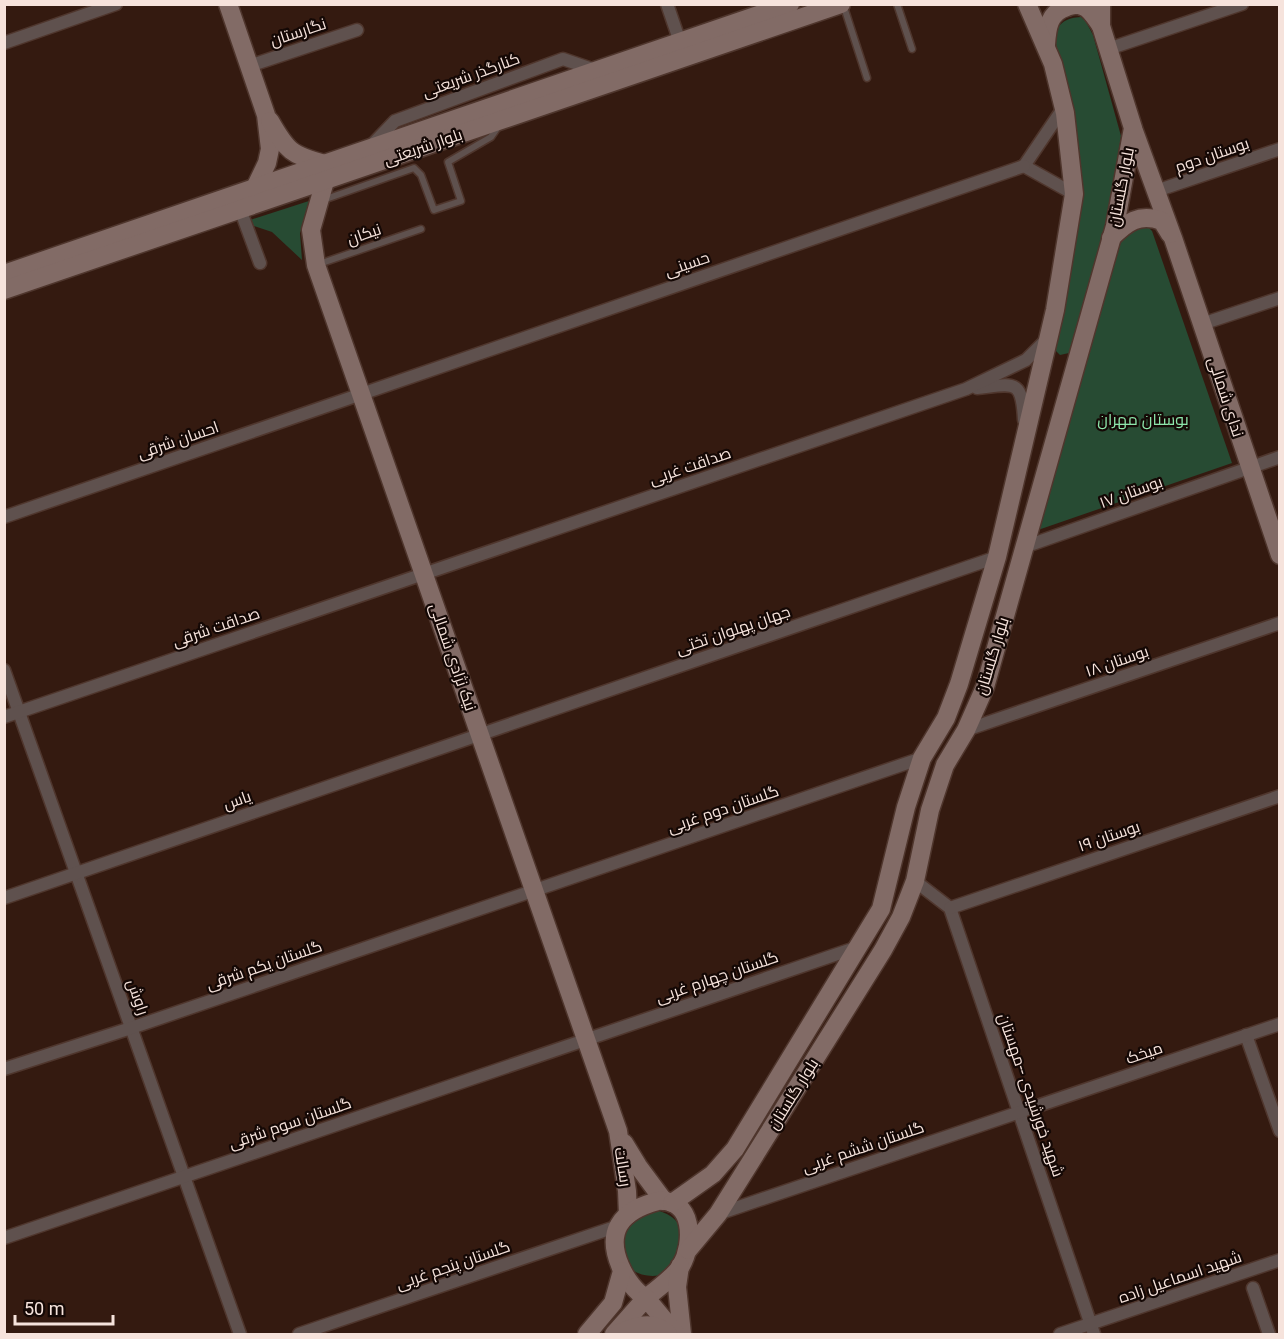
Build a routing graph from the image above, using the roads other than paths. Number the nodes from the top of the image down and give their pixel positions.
1 (116, 4) edge
2 (228, 4) edge
3 (667, 4) edge
4 (790, 4) edge
5 (842, 4) edge
6 (897, 4) edge
7 (1028, 4) edge
8 (1101, 4) edge
9 (1242, 4) edge
10 (1101, 26) junction
11 (357, 30) dead end
12 (680, 42) junction
13 (4, 43) edge
14 (1046, 45) junction
15 (912, 49) dead end
16 (1108, 50) junction
17 (249, 66) junction
18 (867, 78) dead end
19 (1064, 107) junction
20 (266, 115) junction
21 (504, 120) junction
22 (1132, 128) junction
23 (1280, 149) edge
24 (1024, 166) junction
25 (325, 172) junction
26 (255, 188) junction
27 (1156, 192) junction
28 (1074, 194) junction
29 (318, 202) junction
30 (240, 209) junction
31 (421, 228) dead end
32 (1111, 238) junction
33 (1173, 238) junction
34 (260, 263) dead end
35 (316, 265) junction
36 (4, 274) edge
37 (4, 290) edge
38 (1280, 298) edge
39 (1202, 324) junction
40 (1048, 340) junction
41 (1080, 349) junction
42 (966, 389) junction
43 (362, 394) junction
44 (1025, 438) junction
45 (1280, 457) edge
46 (1250, 467) junction
47 (4, 517) edge
48 (1024, 547) junction
49 (1280, 555) edge
50 (997, 557) junction
51 (424, 574) junction
52 (1280, 623) edge
53 (4, 670) edge
54 (19, 712) junction
55 (4, 717) edge
56 (966, 730) junction
57 (480, 734) junction
58 (922, 758) junction
59 (1280, 796) edge
60 (76, 873) junction
61 (915, 881) junction
62 (534, 890) junction
63 (4, 898) edge
64 (950, 908) junction
65 (859, 946) junction
66 (1280, 1024) edge
67 (131, 1028) junction
68 (1246, 1035) junction
69 (586, 1040) junction
70 (4, 1069) edge
71 (1019, 1112) junction
72 (618, 1131) junction
73 (1280, 1131) edge
74 (713, 1174) junction
75 (184, 1177) junction
76 (734, 1188) junction
77 (668, 1202) junction
78 (717, 1214) junction
79 (623, 1221) junction
80 (4, 1238) edge
81 (684, 1258) junction
82 (1280, 1260) edge
83 (622, 1271) junction
84 (1253, 1288) dead end
85 (646, 1298) junction
86 (1093, 1329) edge
87 (240, 1335) edge
88 (299, 1335) edge
89 (587, 1335) edge
90 (616, 1335) edge
91 (668, 1335) edge
92 (676, 1335) edge
93 (682, 1335) edge
94 (1060, 1335) edge
95 (1269, 1335) edge

1 - 13 street
2 - 17 main road
3 - 12 street
4 - 12 main road, بلوار شریعتی
5 - 18 lane
5 - 21 main road, بلوار شریعتی
6 - 15 lane
7 - 14 main road, بلوار گلستان
8 - 10 main road, بلوار گلستان
9 - 16 street
10 - 14 main road
10 - 16 main road, بلوار گلستان
11 - 17 street, نگارستان
12 - 25 main road, بلوار شریعتی
14 - 19 main road, بلوار گلستان
16 - 22 main road, بلوار گلستان
17 - 20 main road
19 - 24 street
19 - 28 main road, بلوار گلستان
20 - 25 main road
20 - 26 main road
21 - 25 main road, بلوار شریعتی
21 - 29 lane
22 - 27 main road, ندای شمالی
22 - 32 main road, بلوار گلستان
23 - 27 street, بوستان دوم
24 - 28 street
24 - 43 street, حسینی
25 - 26 main road, بلوار شریعتی
25 - 29 main road, نیک نژادی شمالی
25 - 30 main road, بلوار شریعتی
26 - 36 main road, بلوار شریعتی
27 - 33 main road, ندای شمالی
28 - 40 main road, بلوار گلستان
29 - 35 main road, نیک نژادی شمالی
30 - 34 street
30 - 37 main road, بلوار شریعتی
31 - 35 lane, نیکان
32 - 33 main road, ندای شمالی
32 - 41 main road, بلوار گلستان
33 - 39 main road, ندای شمالی
35 - 43 main road, نیک نژادی شمالی
38 - 39 street
39 - 46 main road, ندای شمالی
40 - 41 main road
40 - 42 street, صداقت غربی
40 - 44 main road, بلوار گلستان
41 - 48 main road, بلوار گلستان
42 - 44 street, صداقت غربی
42 - 51 street, صداقت غربی
43 - 47 street, احسان شرقی
43 - 51 main road, نیک نژادی شمالی
44 - 50 main road, بلوار گلستان
45 - 46 street, بوستان ۱۷
46 - 48 street, بوستان ۱۷
46 - 49 main road, ندای شمالی
48 - 56 main road, بلوار گلستان
50 - 57 street, جهان پهلوان تختی
50 - 58 main road, بلوار گلستان
51 - 54 street, صداقت شرقی
51 - 57 main road, نیک نژادی شمالی
52 - 56 street, بوستان ۱۸
53 - 54 street, راوش
54 - 55 street, صداقت شرقی
54 - 60 street, راوش
56 - 61 main road, بلوار گلستان
57 - 60 street, یاس
57 - 62 main road, نیک نژادی شمالی
58 - 62 street, گلستان دوم غربی
58 - 65 main road, بلوار گلستان
59 - 64 street, بوستان ۱۹
60 - 63 street, یاس
60 - 67 street, راوش
61 - 64 street
61 - 76 main road, بلوار گلستان
62 - 67 street, گلستان یکم شرقی
62 - 69 main road, نیک نژادی شمالی
64 - 71 street, شهید خورشیدی --مهستان
65 - 69 street, گلستان چهارم غربی
65 - 74 main road, بلوار گلستان
66 - 68 street, میخک
67 - 70 street, گلستان یکم شرقی
67 - 75 street, راوش
68 - 71 street, میخک
68 - 73 street
69 - 72 main road, نیک نژادی شمالی
69 - 75 street, گلستان سوم شرقی
71 - 78 street, گلستان ششم غربی
71 - 86 street, شهید خورشیدی --مهستان
72 - 77 main road, رسالت
72 - 79 main road, رسالت
74 - 76 main road
74 - 77 main road, بلوار گلستان
75 - 80 street, گلستان سوم شرقی
75 - 87 street, راوش
76 - 78 main road, بلوار گلستان
77 - 79 main road
77 - 81 main road
78 - 81 main road, بلوار گلستان
79 - 83 main road
79 - 88 street, گلستان پنجم غربی
81 - 85 main road
81 - 93 main road
82 - 86 street, شهید اسماعیل زاده
83 - 85 main road
83 - 89 main road
84 - 95 street
85 - 90 main road
85 - 92 main road
86 - 94 street, شهید اسماعیل زاده
90 - 91 main road

